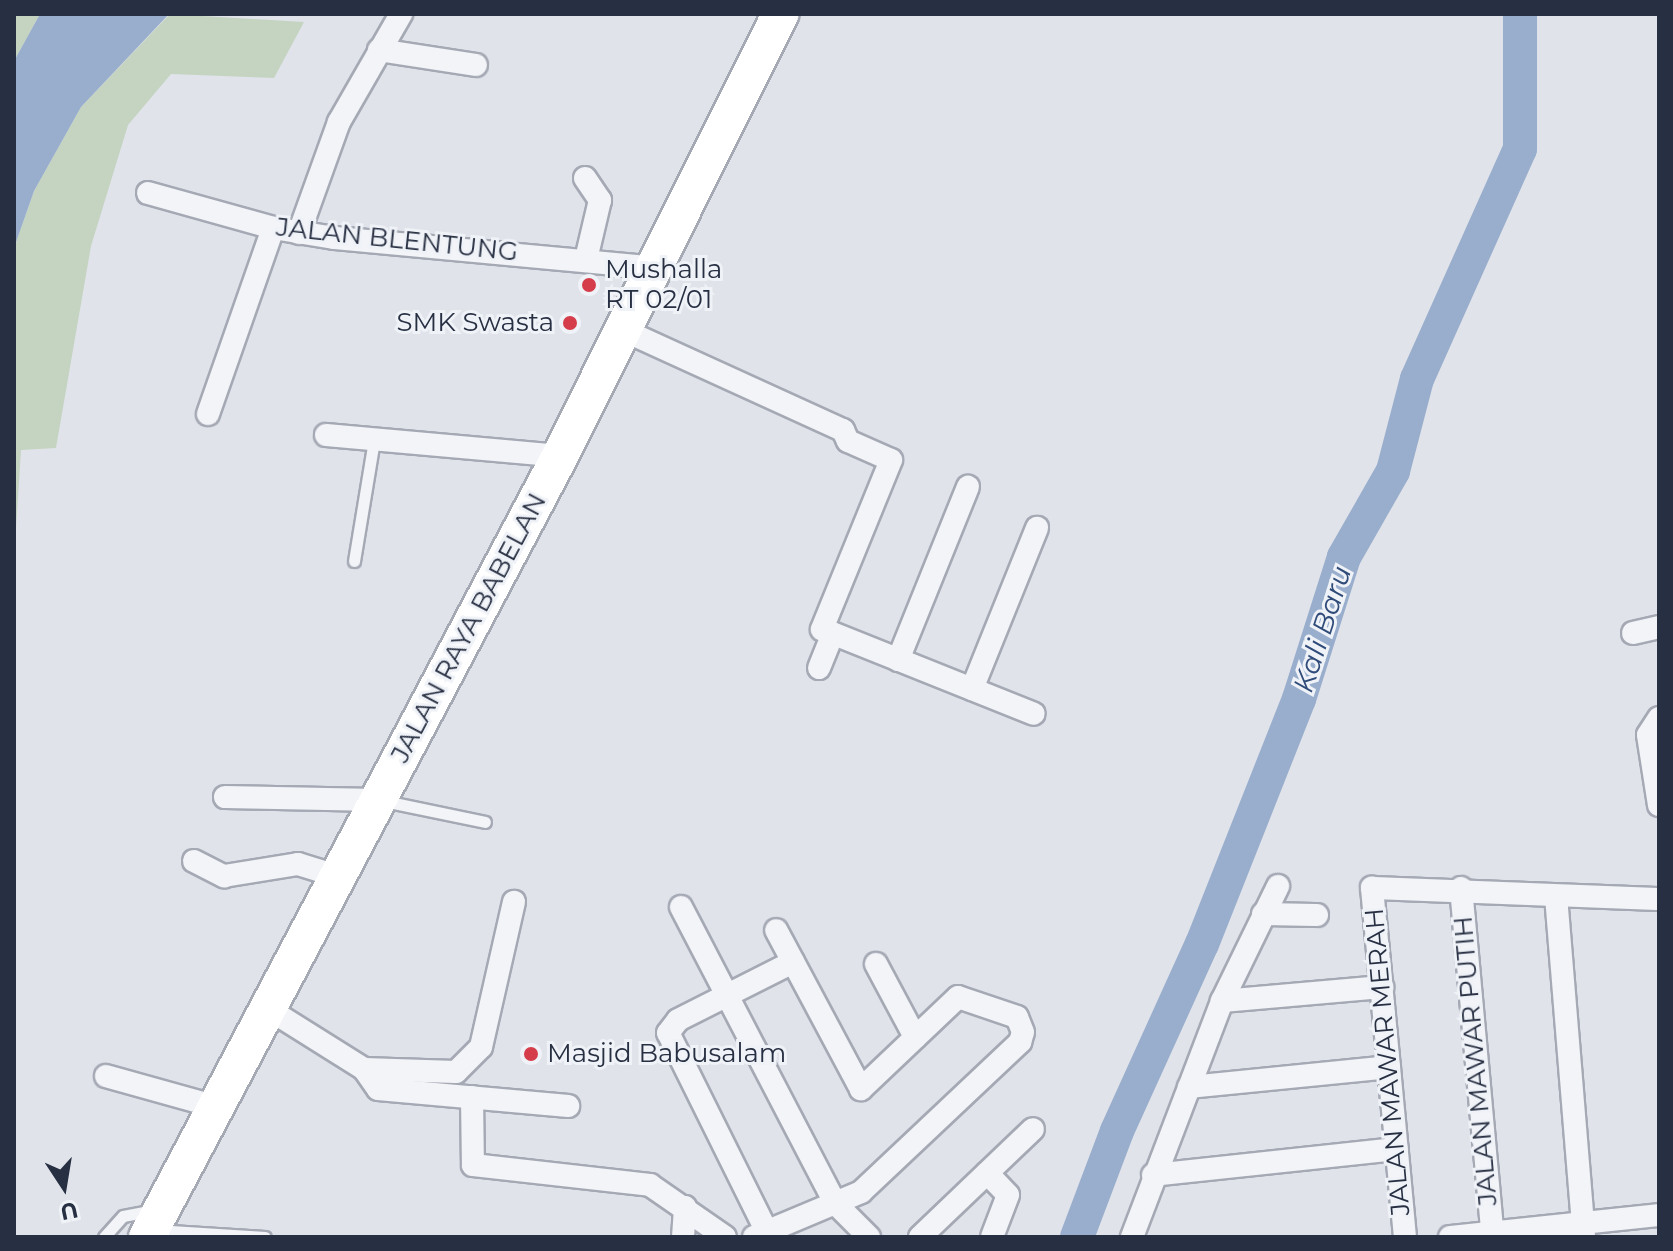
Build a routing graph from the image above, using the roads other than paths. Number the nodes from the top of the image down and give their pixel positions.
1 (401, 14) edge
2 (780, 14) edge
3 (379, 50) junction
4 (476, 65) dead end
5 (585, 178) dead end
6 (148, 193) dead end
7 (273, 228) junction
8 (299, 233) junction
9 (586, 259) junction
10 (650, 267) junction
11 (621, 329) junction
12 (208, 414) dead end
13 (326, 435) dead end
14 (374, 440) junction
15 (560, 456) junction
16 (968, 487) dead end
17 (1037, 528) dead end
18 (354, 561) dead end
19 (1659, 627) edge
20 (1633, 633) dead end
21 (833, 634) junction
22 (898, 660) junction
23 (819, 668) dead end
24 (972, 689) junction
25 (1034, 714) dead end
26 (1659, 718) edge
27 (225, 797) dead end
28 (378, 800) junction
29 (1659, 805) edge
30 (485, 822) dead end
31 (194, 861) dead end
32 (340, 877) junction
33 (1278, 886) dead end
34 (1461, 888) junction
35 (1556, 896) junction
36 (1659, 899) edge
37 (514, 902) dead end
38 (681, 907) dead end
39 (1263, 914) junction
40 (1317, 915) dead end
41 (776, 930) dead end
42 (793, 962) junction
43 (876, 964) dead end
44 (1382, 987) junction
45 (727, 996) junction
46 (1222, 1001) junction
47 (270, 1010) junction
48 (915, 1037) junction
49 (1389, 1067) junction
50 (364, 1069) junction
51 (106, 1076) dead end
52 (1189, 1087) junction
53 (472, 1097) junction
54 (568, 1106) dead end
55 (217, 1107) junction
56 (1033, 1129) dead end
57 (1397, 1149) junction
58 (987, 1173) junction
59 (1153, 1175) junction
60 (835, 1203) junction
61 (685, 1207) junction
62 (1659, 1215) edge
63 (153, 1226) edge
64 (1583, 1231) edge
65 (760, 1235) edge
66 (1493, 1235) edge
67 (104, 1237) edge
68 (265, 1237) edge
69 (683, 1237) edge
70 (725, 1237) edge
71 (869, 1237) edge
72 (920, 1237) edge
73 (992, 1237) edge
74 (1132, 1237) edge
75 (1405, 1237) edge
76 (1450, 1237) edge

1 - 3 street
2 - 10 main road, JALAN RAYA BABELAN
3 - 4 street
3 - 8 street
5 - 9 street
6 - 7 street, JALAN BLENTUNG
7 - 8 street, JALAN BLENTUNG
7 - 12 street
8 - 9 street, JALAN BLENTUNG
9 - 10 street, JALAN BLENTUNG
10 - 11 main road, JALAN RAYA BABELAN
11 - 15 main road, JALAN RAYA BABELAN
11 - 21 street
13 - 14 street
14 - 15 street
14 - 18 lane
15 - 28 main road, JALAN RAYA BABELAN
16 - 22 street
17 - 24 street
19 - 20 street
21 - 22 street
21 - 23 street
22 - 24 street
24 - 25 street
26 - 29 street
27 - 28 street
28 - 30 lane
28 - 32 main road, JALAN RAYA BABELAN
31 - 32 street
32 - 47 main road, JALAN RAYA BABELAN
33 - 39 street
34 - 35 street
34 - 44 street, JALAN MAWAR MERAH
34 - 66 street, JALAN MAWAR PUTIH
35 - 36 street
35 - 64 street
37 - 50 street
38 - 45 street
39 - 40 street
39 - 46 street
41 - 42 street
42 - 45 street
42 - 48 street
43 - 48 street
44 - 46 street
44 - 49 street, JALAN MAWAR MERAH
45 - 60 street
45 - 65 street
46 - 52 street
47 - 50 street
47 - 55 main road, JALAN RAYA BABELAN
48 - 60 street
49 - 52 street
49 - 57 street, JALAN MAWAR MERAH
50 - 53 street
51 - 55 street
52 - 59 street
53 - 54 street
53 - 61 street
55 - 63 main road, JALAN RAYA BABELAN
56 - 58 street
57 - 59 street
57 - 75 street, JALAN MAWAR MERAH
58 - 72 street
58 - 73 street
59 - 74 street
60 - 65 street
60 - 71 street
61 - 69 street
61 - 70 street
62 - 64 street
63 - 67 lane
63 - 68 lane
64 - 66 street
66 - 76 street

